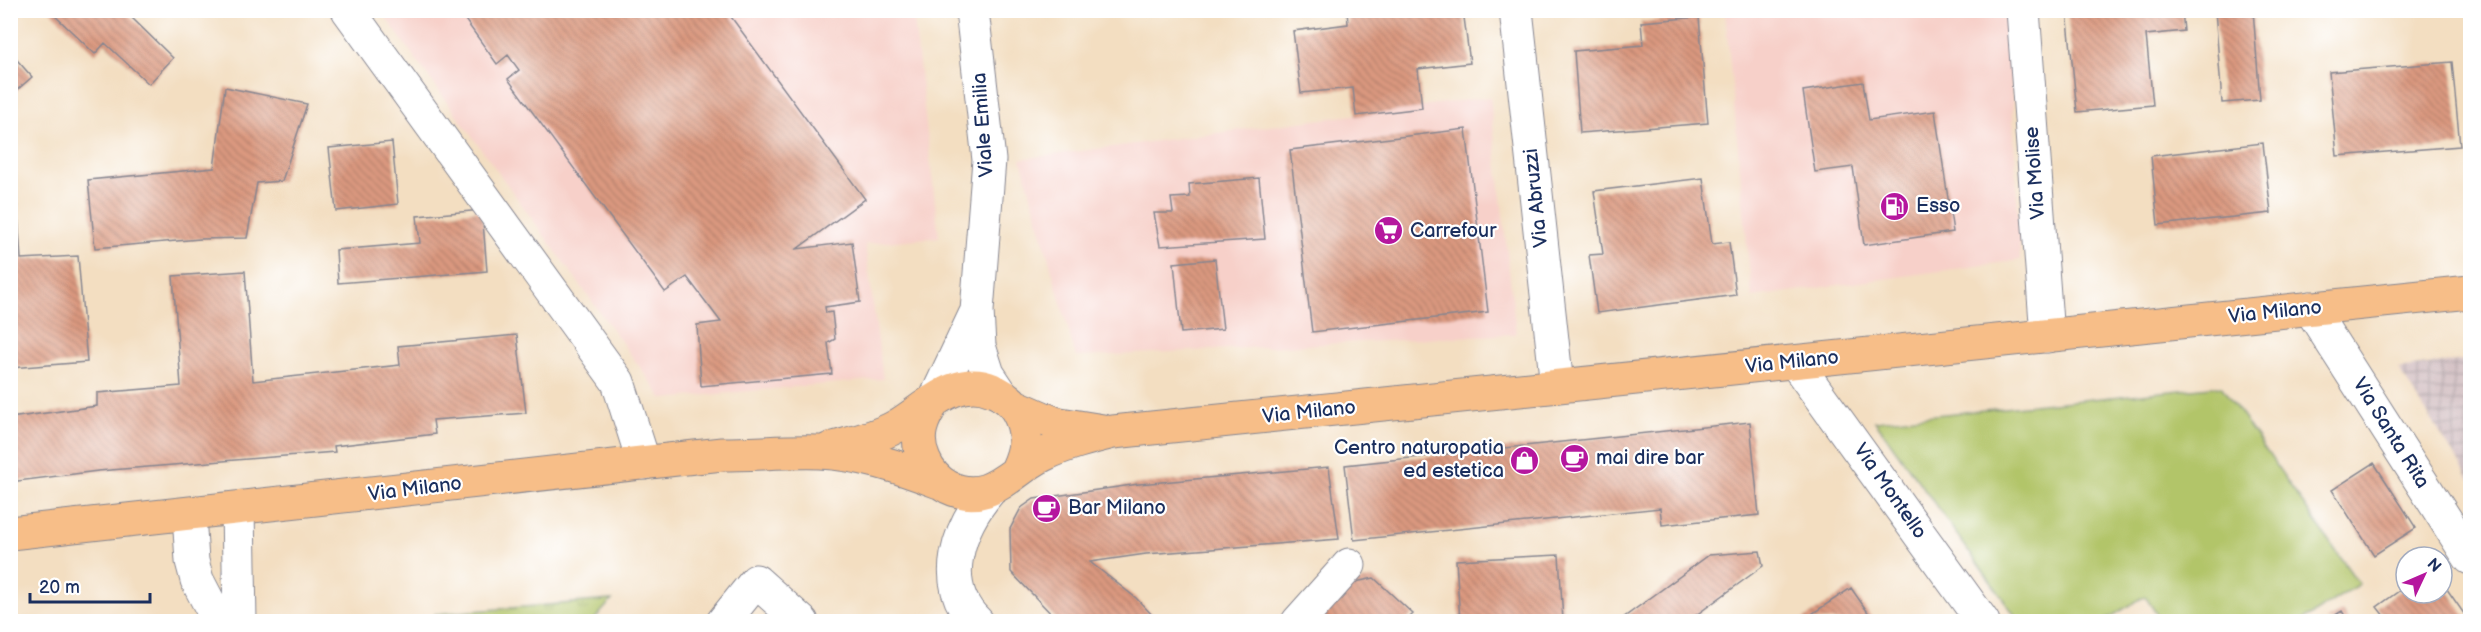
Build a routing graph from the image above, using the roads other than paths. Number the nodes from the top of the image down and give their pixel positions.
1 (348, 10) edge
2 (972, 10) edge
3 (1516, 10) edge
4 (2023, 10) edge
5 (2470, 292) edge
6 (2310, 309) junction
7 (977, 310) junction
8 (2047, 336) junction
9 (1795, 362) junction
10 (1557, 386) junction
11 (935, 400) junction
12 (1009, 400) junction
13 (1113, 432) junction
14 (820, 452) junction
15 (644, 463) junction
16 (1017, 470) junction
17 (939, 482) junction
18 (990, 490) junction
19 (238, 509) junction
20 (189, 515) junction
21 (10, 533) edge
22 (960, 542) junction
23 (2470, 558) edge
24 (1348, 565) dead end
25 (219, 621) edge
26 (240, 621) edge
27 (723, 621) edge
28 (802, 621) edge
29 (977, 621) edge
30 (1298, 621) edge
31 (1983, 621) edge

1 - 15 street
2 - 7 street, Viale Emilia
3 - 10 street, Via Abruzzi
4 - 8 street, Via Molise
5 - 6 main road, Via Milano
6 - 8 main road, Via Milano
6 - 23 street, Via Santa Rita
7 - 11 street, Viale Emilia
7 - 12 street, Viale Emilia
8 - 9 main road, Via Milano
9 - 10 main road, Via Milano
9 - 31 street, Via Montello
10 - 13 main road, Via Milano
11 - 12 main road, Via Milano
11 - 14 main road, Via Milano
11 - 17 main road
12 - 13 main road, Via Milano
12 - 16 main road
13 - 16 main road, Via Milano
14 - 15 main road, Via Milano
14 - 17 main road, Via Milano
15 - 19 main road, Via Milano
16 - 18 main road, Via Milano
17 - 18 main road, Via Milano
17 - 22 street
18 - 22 street
19 - 20 main road, Via Milano
19 - 26 street
20 - 21 main road, Via Milano
20 - 25 street
22 - 29 street
24 - 30 street
27 - 28 street

